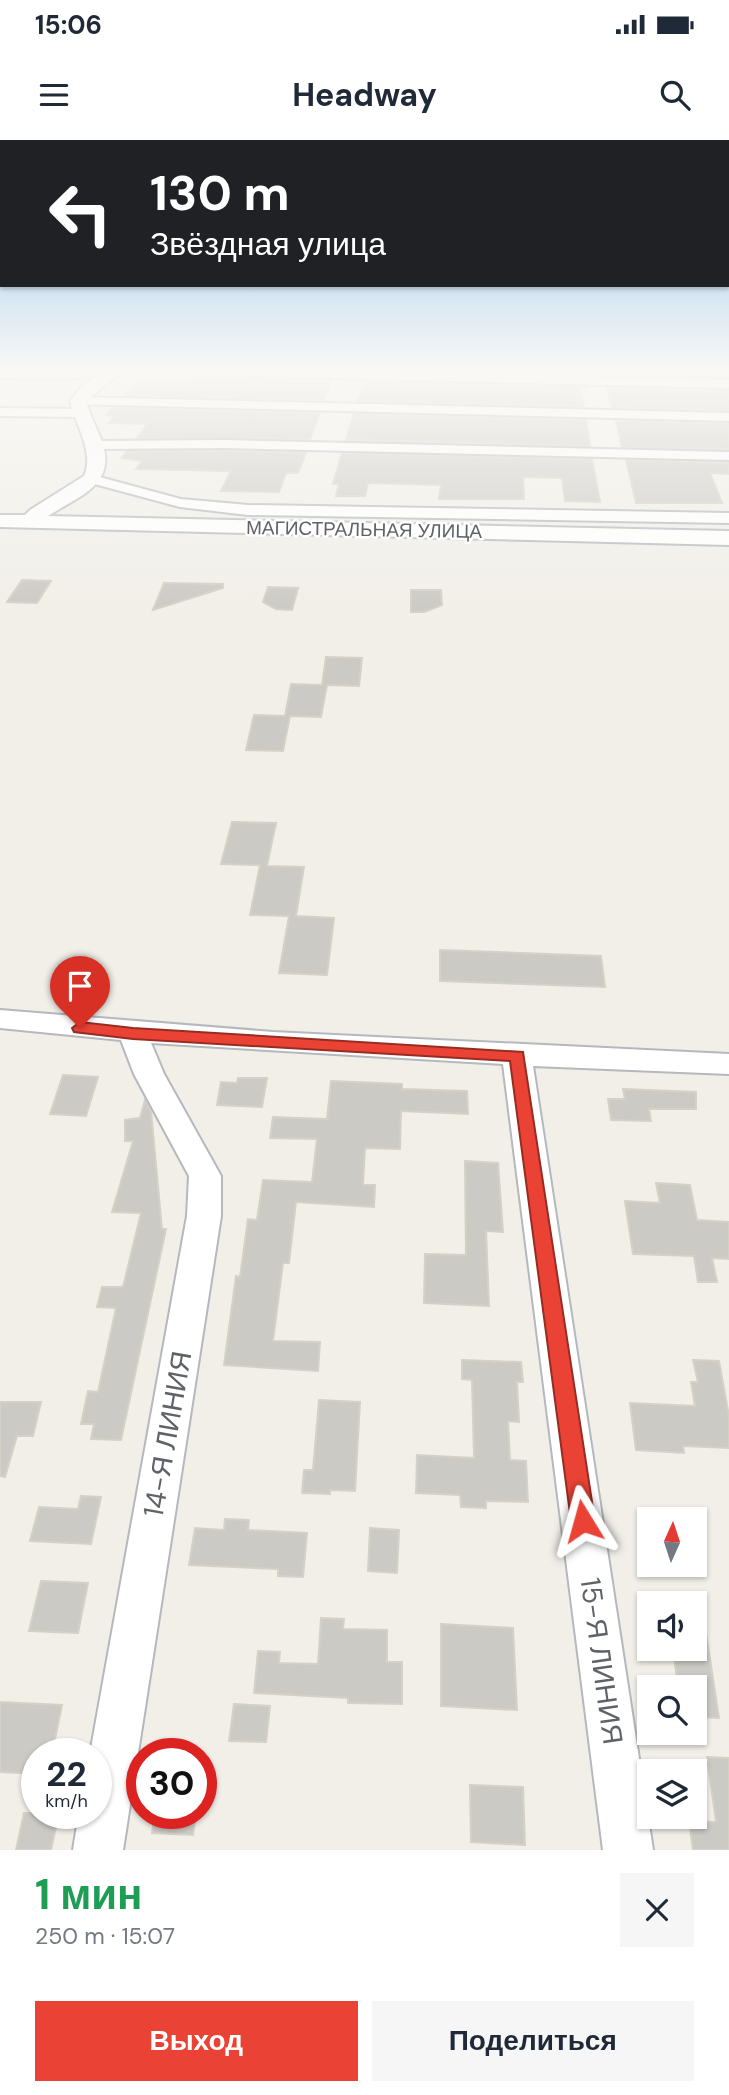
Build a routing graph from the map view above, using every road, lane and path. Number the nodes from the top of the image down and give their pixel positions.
1 (95, 451) edge
2 (511, 451) edge
3 (729, 456) edge
4 (92, 479) junction
5 (0, 513) edge
6 (729, 517) edge
7 (34, 518) junction
8 (0, 521) edge
9 (729, 530) edge
10 (729, 538) edge
11 (0, 1019) edge
12 (133, 1034) junction
13 (517, 1056) junction
14 (729, 1064) edge
15 (98, 1850) edge
16 (628, 1850) edge

1 - 4 main road
2 - 3 street
4 - 6 street
4 - 7 main road
5 - 7 main road, МАГИСТРАЛЬНАЯ УЛИЦА
7 - 8 main road, МАГИСТРАЛЬНАЯ УЛИЦА
7 - 9 main road, МАГИСТРАЛЬНАЯ УЛИЦА
7 - 10 main road, МАГИСТРАЛЬНАЯ УЛИЦА
11 - 12 street
12 - 13 street
12 - 15 street, 14-Я ЛИНИЯ
13 - 14 street
13 - 16 street, 15-Я ЛИНИЯ

